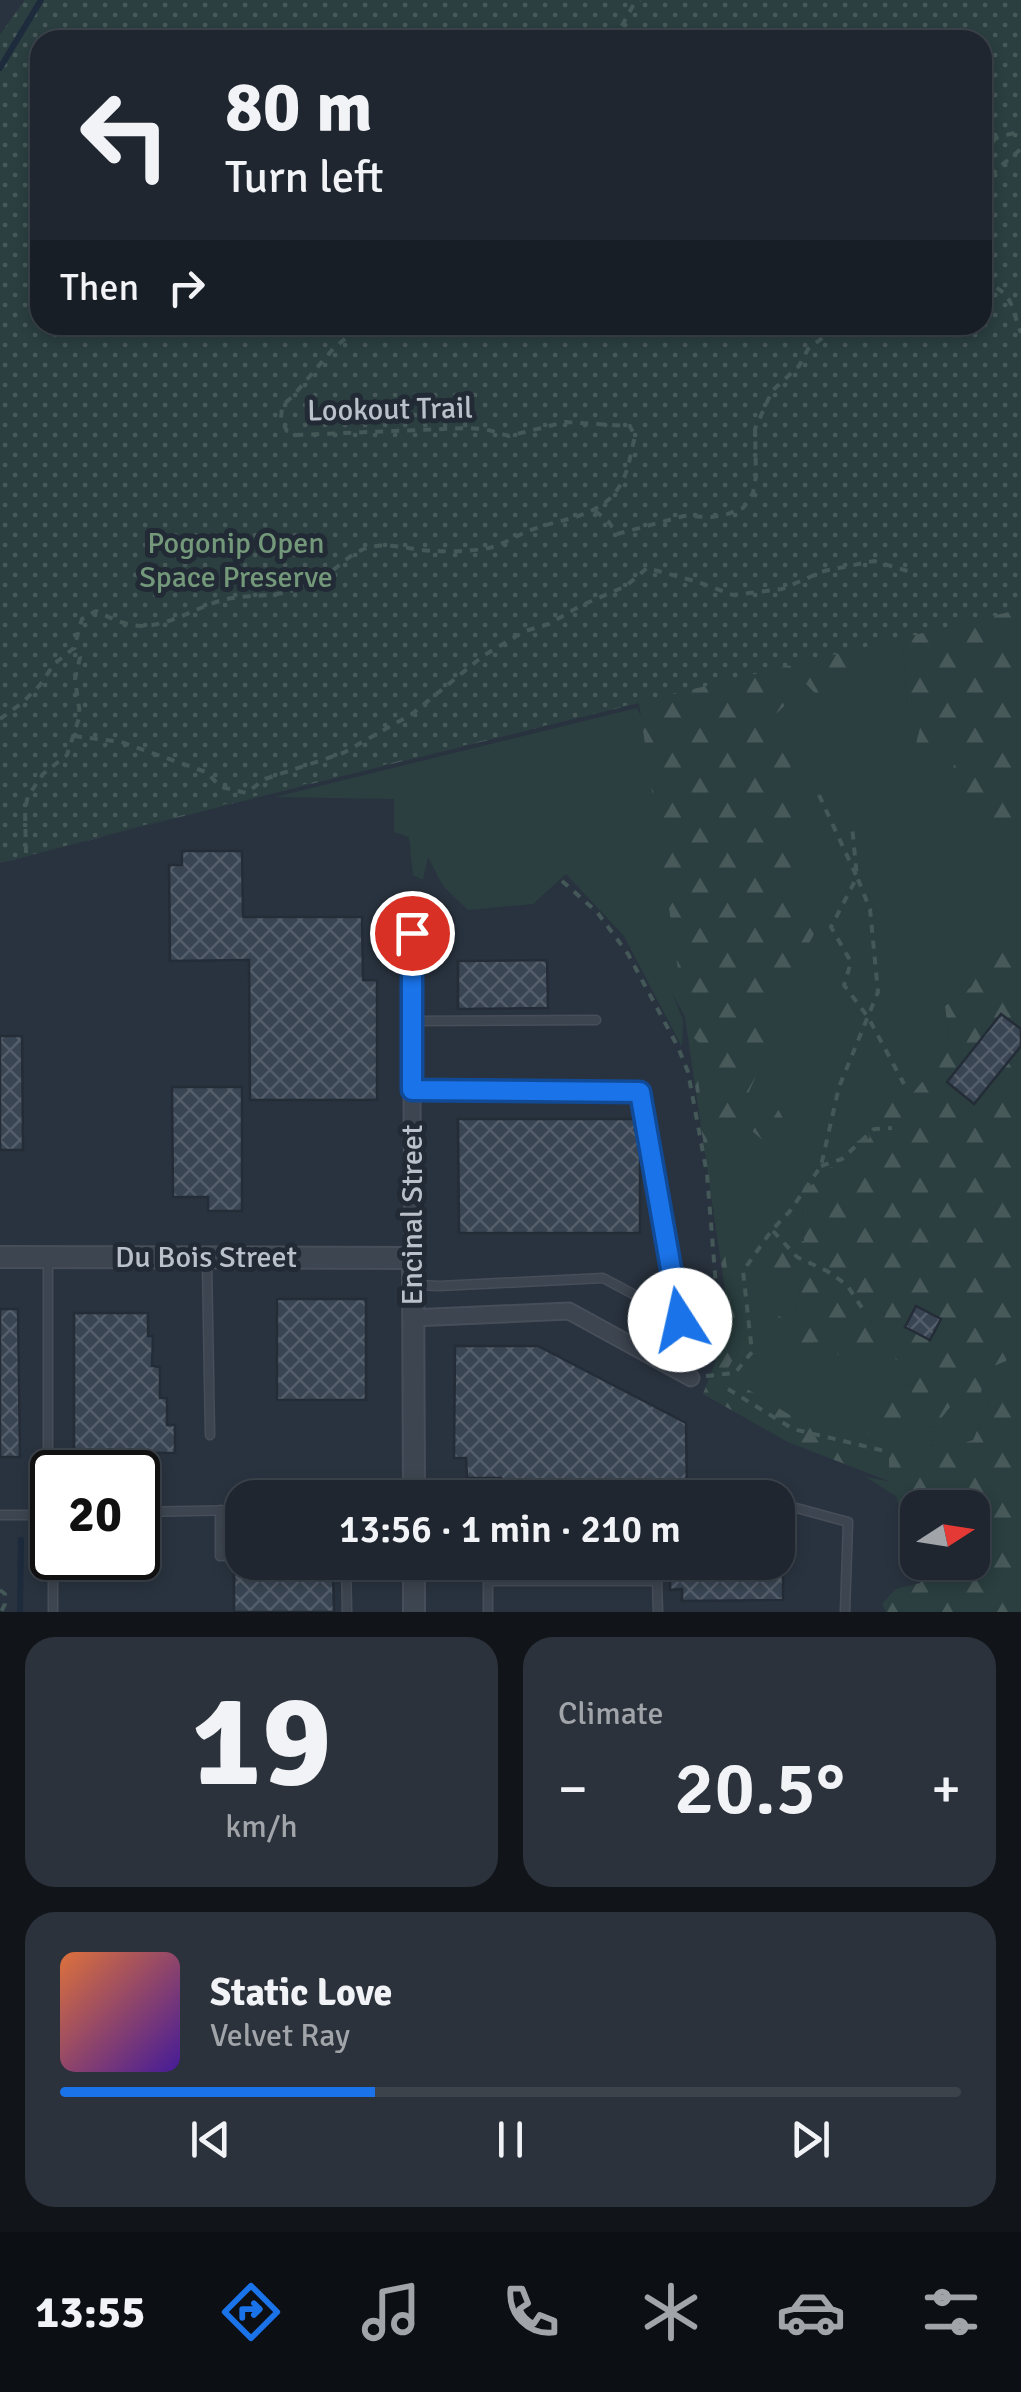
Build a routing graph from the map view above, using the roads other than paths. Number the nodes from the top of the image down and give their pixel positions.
1 (412, 933) dead end
2 (596, 1020) dead end
3 (412, 1021) junction
4 (412, 1090) junction
5 (0, 1257) edge
6 (48, 1257) junction
7 (207, 1257) junction
8 (412, 1258) junction
9 (412, 1284) junction
10 (412, 1318) junction
11 (691, 1378) road end
12 (210, 1435) dead end
13 (48, 1448) dead end
14 (414, 1480) edge
15 (795, 1508) edge
16 (220, 1510) junction
17 (225, 1510) edge
18 (160, 1511) edge
19 (0, 1515) edge
20 (30, 1515) edge
21 (225, 1556) edge
22 (53, 1580) edge
23 (346, 1580) edge
24 (414, 1580) edge
25 (53, 1612) edge
26 (347, 1612) edge
27 (414, 1612) edge
28 (488, 1612) edge
29 (658, 1612) edge
30 (845, 1612) edge

1 - 3 street, Encinal Street
2 - 3 lane
3 - 4 street, Encinal Street
4 - 8 street, Encinal Street
4 - 9 lane
5 - 6 street, Du Bois Street
6 - 7 street, Du Bois Street
6 - 13 lane
7 - 8 street, Du Bois Street
7 - 12 lane
8 - 9 street, Encinal Street
9 - 10 street, Encinal Street
10 - 11 street
10 - 14 street, Encinal Street
15 - 30 lane
16 - 17 lane
16 - 18 lane
16 - 21 lane
19 - 20 lane
22 - 25 lane
23 - 26 lane
24 - 27 street
28 - 29 lane

